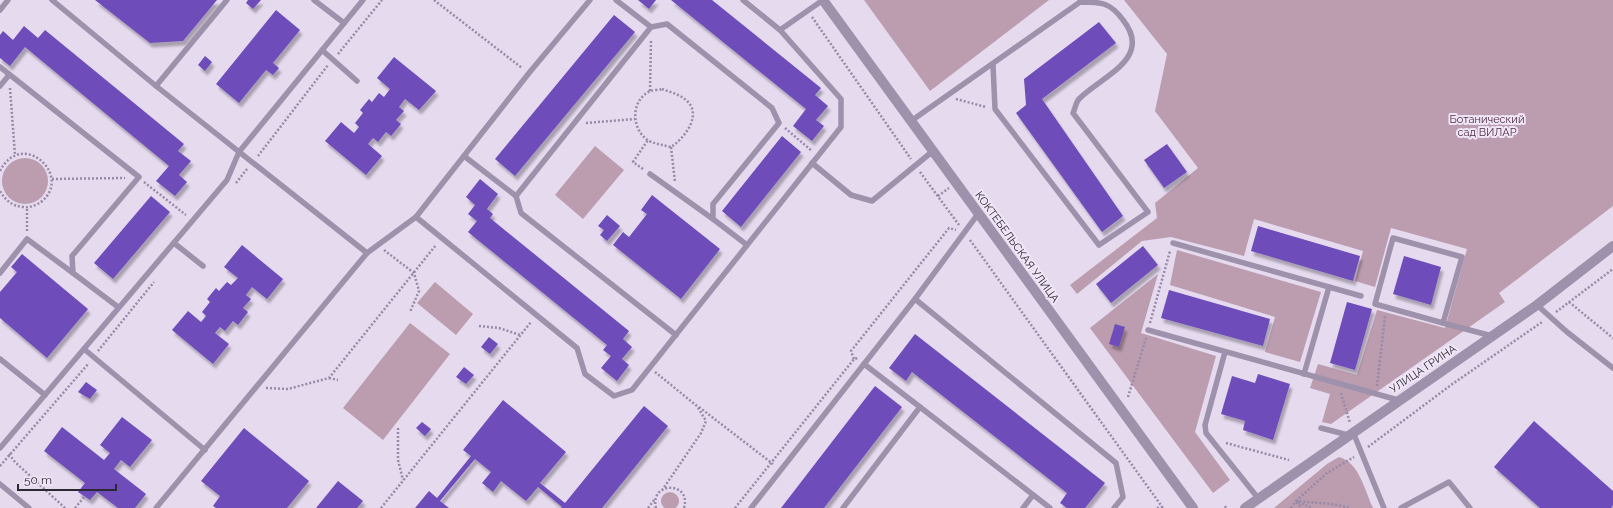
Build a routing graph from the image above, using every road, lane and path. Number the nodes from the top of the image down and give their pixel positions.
1 (8, 0) edge
2 (52, 0) edge
3 (227, 0) edge
4 (314, 0) edge
5 (363, 0) edge
6 (434, 0) edge
7 (590, 0) edge
8 (616, 0) edge
9 (743, 0) edge
10 (823, 0) edge
11 (0, 10) edge
12 (808, 11) junction
13 (344, 23) junction
14 (651, 27) junction
15 (780, 30) junction
16 (322, 50) junction
17 (993, 65) junction
18 (0, 67) edge
19 (529, 73) junction
20 (9, 75) junction
21 (357, 81) dead end
22 (0, 86) edge
23 (156, 86) junction
24 (650, 91) junction
25 (946, 97) junction
26 (995, 109) junction
27 (635, 119) junction
28 (911, 121) junction
29 (778, 123) junction
30 (573, 124) junction
31 (648, 140) junction
32 (671, 147) junction
33 (933, 151) junction
34 (240, 152) junction
35 (15, 155) junction
36 (464, 156) junction
37 (818, 156) junction
38 (812, 164) junction
39 (915, 165) junction
40 (0, 171) edge
41 (650, 174) joint
42 (139, 178) junction
43 (52, 179) junction
44 (0, 191) edge
45 (676, 193) junction
46 (516, 196) junction
47 (27, 208) junction
48 (978, 214) junction
49 (416, 217) junction
50 (713, 219) junction
51 (192, 221) junction
52 (964, 233) junction
53 (442, 238) junction
54 (26, 239) junction
55 (174, 243) junction
56 (1172, 243) joint
57 (378, 245) junction
58 (747, 245) junction
59 (1613, 246) edge
60 (367, 253) junction
61 (203, 266) dead end
62 (1613, 269) edge
63 (73, 272) junction
64 (0, 273) edge
65 (414, 273) junction
66 (1330, 287) junction
67 (1361, 296) dead end
68 (915, 299) junction
69 (1569, 302) junction
70 (1537, 305) junction
71 (1386, 307) junction
72 (118, 308) junction
73 (410, 312) dead end
74 (536, 315) junction
75 (1550, 316) junction
76 (1444, 323) junction
77 (479, 326) dead end
78 (1148, 330) junction
79 (520, 335) junction
80 (676, 335) junction
81 (1492, 336) junction
82 (1613, 338) edge
83 (84, 349) junction
84 (1225, 352) junction
85 (871, 356) junction
86 (854, 358) junction
87 (0, 359) edge
88 (864, 364) junction
89 (650, 367) junction
90 (1613, 368) edge
91 (1304, 374) junction
92 (328, 378) junction
93 (338, 380) dead end
94 (1338, 383) junction
95 (273, 388) dead end
96 (1376, 394) junction
97 (45, 395) junction
98 (1128, 397) dead end
99 (1398, 400) junction
100 (697, 406) junction
101 (920, 407) junction
102 (398, 428) dead end
103 (1320, 428) dead end
104 (1350, 433) junction
105 (1211, 440) junction
106 (1, 446) edge
107 (206, 450) junction
108 (1361, 452) junction
109 (1289, 460) dead end
110 (772, 463) junction
111 (781, 470) junction
112 (403, 480) junction
113 (0, 484) edge
114 (663, 489) junction
115 (1033, 495) junction
116 (85, 496) dead end
117 (1258, 498) junction
118 (655, 499) junction
119 (1296, 502) junction
120 (1162, 507) edge
121 (30, 508) edge
122 (65, 508) edge
123 (75, 508) edge
124 (156, 508) edge
125 (381, 508) edge
126 (648, 508) edge
127 (656, 508) edge
128 (684, 508) edge
129 (735, 508) edge
130 (751, 508) edge
131 (843, 508) edge
132 (1023, 508) edge
133 (1050, 508) edge
134 (1114, 508) edge
135 (1157, 508) edge
136 (1193, 508) edge
137 (1245, 508) edge
138 (1291, 508) edge
139 (1302, 508) edge
140 (1312, 508) edge
141 (1351, 508) edge
142 (1384, 508) edge
143 (1401, 508) edge
144 (1470, 508) edge

1 - 11 lane
2 - 23 lane
3 - 23 lane
4 - 13 lane
5 - 13 lane
6 - 19 path
7 - 19 lane
8 - 14 lane
9 - 15 lane
10 - 12 lane
10 - 28 street, КОКТЕБЕЛЬСКАЯ УЛИЦА
12 - 15 lane
12 - 39 path
13 - 16 lane
14 - 24 path
14 - 29 lane
14 - 30 lane
15 - 37 lane
16 - 21 lane
16 - 34 lane
17 - 25 lane
17 - 26 lane
17 - 26 lane
18 - 20 lane
19 - 36 lane
20 - 22 lane
20 - 35 path
20 - 42 lane
23 - 34 lane
24 - 27 path
24 - 32 path
25 - 26 path
25 - 28 lane
27 - 30 path
27 - 31 path
28 - 33 street, КОКТЕБЕЛЬСКАЯ УЛИЦА
29 - 37 path
29 - 50 lane
30 - 46 lane
31 - 32 path
31 - 41 path
32 - 45 path
33 - 39 lane
33 - 48 street, КОКТЕБЕЛЬСКАЯ УЛИЦА
34 - 51 lane
34 - 60 lane
35 - 40 path
35 - 43 path
36 - 46 lane
36 - 49 lane
37 - 38 lane
38 - 39 lane
38 - 58 lane
39 - 52 path
41 - 45 lane
42 - 43 path
42 - 51 path
42 - 63 lane
43 - 47 path
44 - 47 path
45 - 50 lane
46 - 80 lane
47 - 54 path
48 - 52 lane
48 - 136 street, КОКТЕБЕЛЬСКАЯ УЛИЦА
49 - 53 lane
49 - 57 lane
50 - 58 lane
51 - 55 lane
52 - 68 lane
52 - 86 path
52 - 120 path
53 - 65 path
53 - 74 lane
54 - 63 lane
54 - 64 lane
55 - 61 lane
55 - 72 lane
56 - 66 lane
56 - 78 path
57 - 60 lane
57 - 65 path
58 - 80 lane
59 - 70 street, УЛИЦА ГРИНА
60 - 107 lane
62 - 69 path
63 - 72 lane
65 - 73 path
65 - 92 path
66 - 67 lane
66 - 91 lane
68 - 85 lane
68 - 134 lane
69 - 75 path
69 - 82 path
70 - 75 lane
70 - 81 street, УЛИЦА ГРИНА
71 - 76 lane
71 - 76 lane
71 - 96 path
72 - 83 lane
74 - 79 path
74 - 89 lane
75 - 90 lane
75 - 108 path
76 - 81 lane
77 - 79 path
78 - 84 lane
78 - 98 path
79 - 112 path
80 - 89 lane
81 - 99 street, УЛИЦА ГРИНА
83 - 97 lane
83 - 107 lane
84 - 91 lane
84 - 105 lane
85 - 86 path
85 - 88 lane
86 - 110 path
87 - 97 lane
88 - 101 lane
88 - 111 lane
89 - 100 path
91 - 94 lane
92 - 93 path
92 - 95 path
94 - 96 lane
94 - 104 path
96 - 99 lane
97 - 106 lane
99 - 104 street, УЛИЦА ГРИНА
100 - 110 path
100 - 114 path
101 - 115 lane
101 - 131 lane
102 - 112 path
103 - 104 lane
104 - 108 lane
104 - 117 street, УЛИЦА ГРИНА
105 - 109 path
105 - 117 lane
106 - 122 path
107 - 124 lane
108 - 119 path
108 - 142 lane
110 - 111 path
110 - 129 path
111 - 130 lane
112 - 125 path
113 - 121 lane
114 - 118 path
114 - 128 path
115 - 132 lane
115 - 133 lane
116 - 123 path
117 - 137 street, УЛИЦА ГРИНА
118 - 126 path
118 - 127 path
119 - 138 path
119 - 139 path
119 - 140 path
119 - 141 path
120 - 135 path
143 - 144 lane

